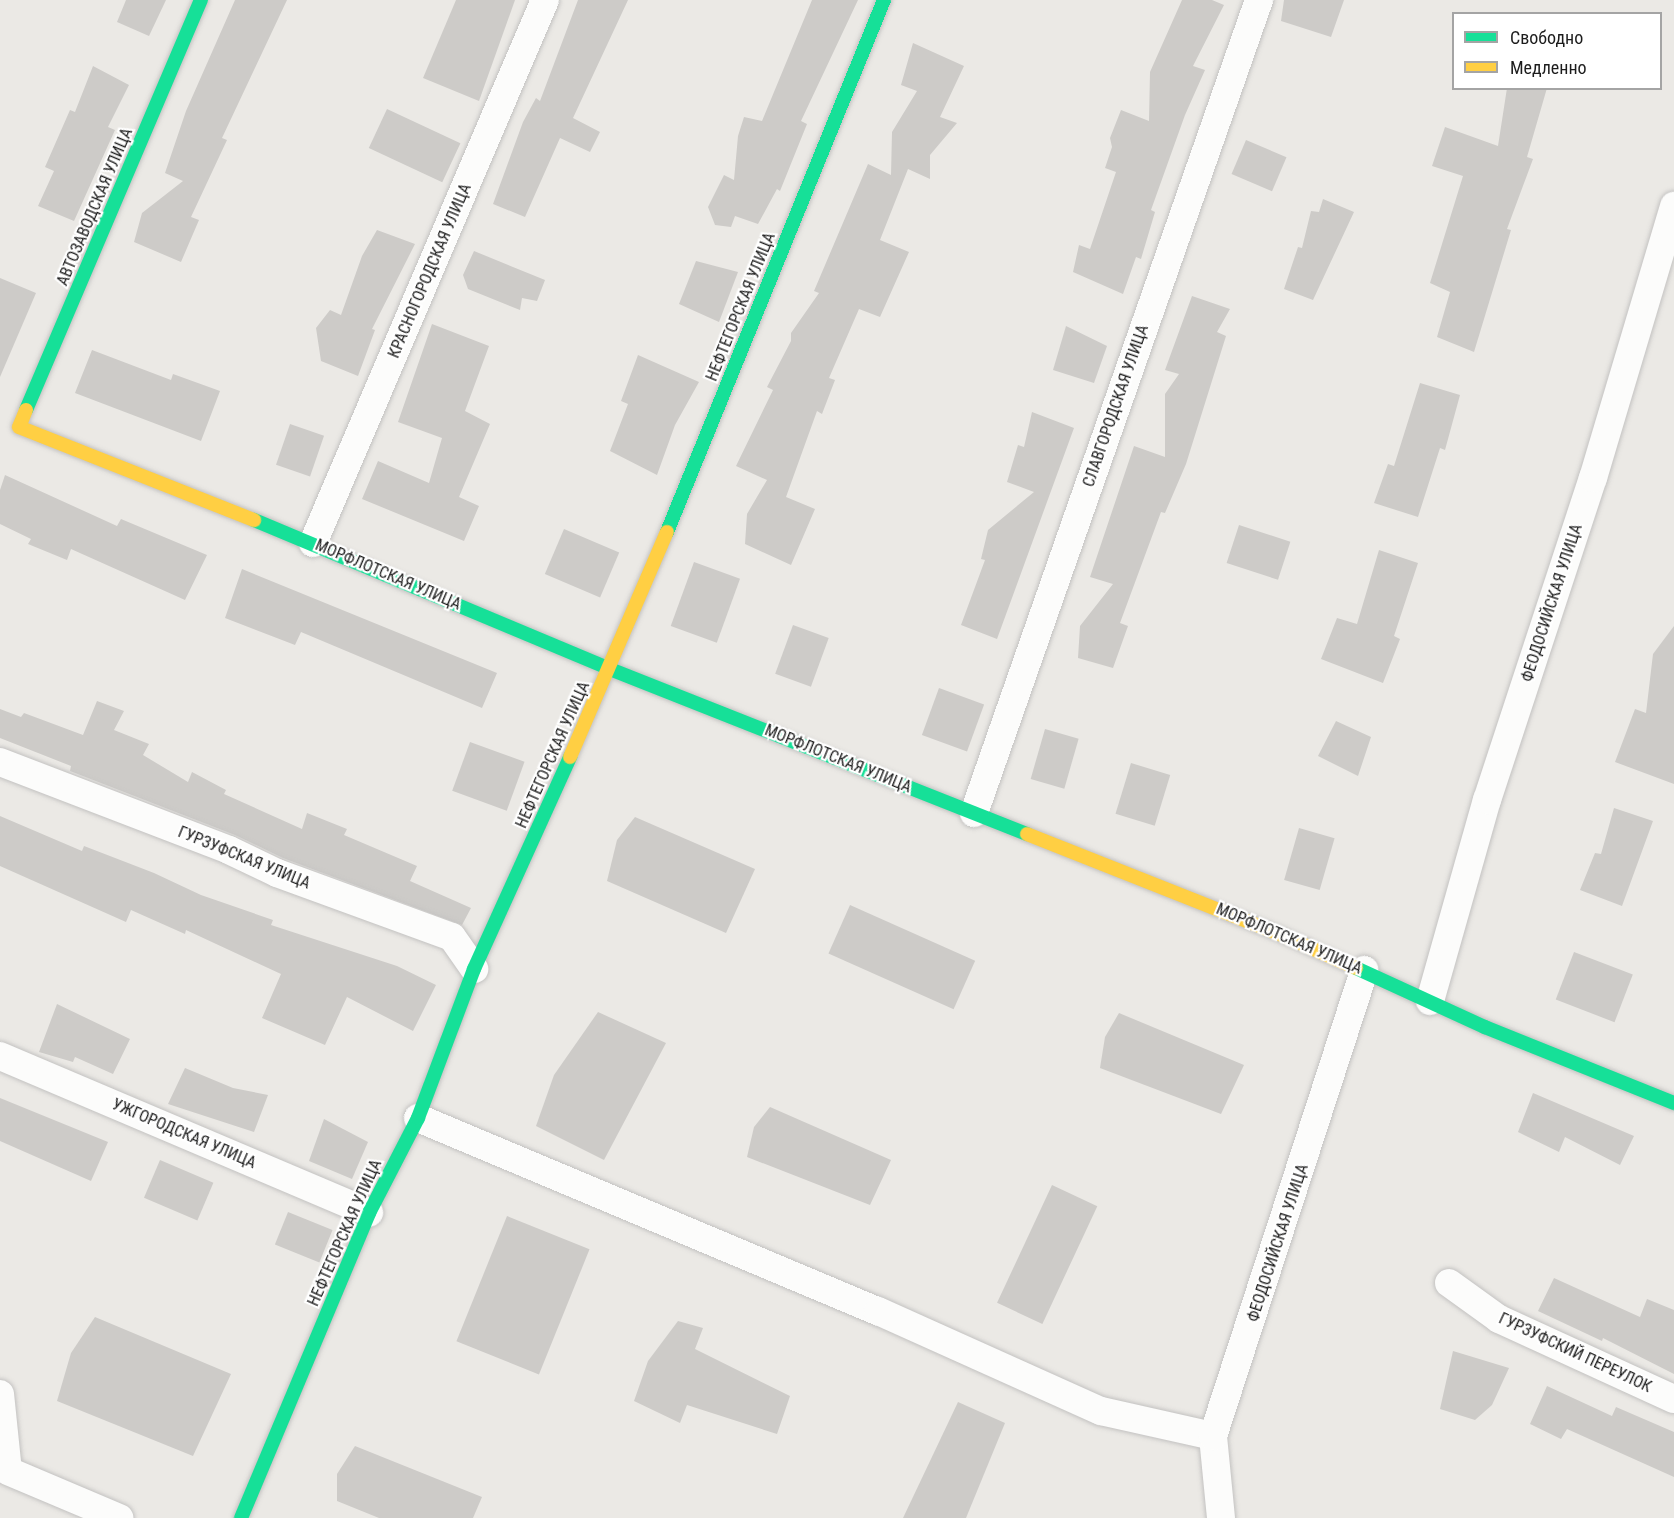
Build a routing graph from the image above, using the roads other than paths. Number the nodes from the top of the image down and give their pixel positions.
1 (201, 0) edge
2 (545, 0) edge
3 (884, 0) edge
4 (1259, 0) edge
5 (1674, 206) edge
6 (10, 423) edge
7 (313, 543) junction
8 (610, 669) junction
9 (0, 762) edge
10 (974, 813) junction
11 (474, 969) junction
12 (1364, 970) junction
13 (1430, 1000) junction
14 (0, 1056) edge
15 (1674, 1103) edge
16 (418, 1118) junction
17 (369, 1213) junction
18 (1449, 1283) dead end
19 (0, 1394) edge
20 (1674, 1399) edge
21 (1214, 1436) junction
22 (119, 1518) edge
23 (241, 1518) edge
24 (1221, 1518) edge

1 - 6 street, АВТОЗАВОДСКАЯ УЛИЦА
2 - 7 street, КРАСНОГОРОДСКАЯ УЛИЦА
3 - 8 street, НЕФТЕГОРСКАЯ УЛИЦА
4 - 10 street, СЛАВГОРОДСКАЯ УЛИЦА
5 - 13 street, ФЕОДОСИЙСКАЯ УЛИЦА
6 - 7 street, МОРФЛОТСКАЯ УЛИЦА
7 - 8 street, МОРФЛОТСКАЯ УЛИЦА
8 - 10 street, МОРФЛОТСКАЯ УЛИЦА
8 - 11 street, НЕФТЕГОРСКАЯ УЛИЦА
9 - 11 street, ГУРЗУФСКАЯ УЛИЦА
10 - 12 street, МОРФЛОТСКАЯ УЛИЦА
11 - 16 street, НЕФТЕГОРСКАЯ УЛИЦА
12 - 13 street, МОРФЛОТСКАЯ УЛИЦА
12 - 21 street, ФЕОДОСИЙСКАЯ УЛИЦА
13 - 15 street, МОРФЛОТСКАЯ УЛИЦА
14 - 17 street, УЖГОРОДСКАЯ УЛИЦА
16 - 17 street, НЕФТЕГОРСКАЯ УЛИЦА
16 - 21 street
17 - 23 street, НЕФТЕГОРСКАЯ УЛИЦА
18 - 20 street, ГУРЗУФСКИЙ ПЕРЕУЛОК
19 - 22 street
21 - 24 street, ФЕОДОСИЙСКАЯ УЛИЦА

